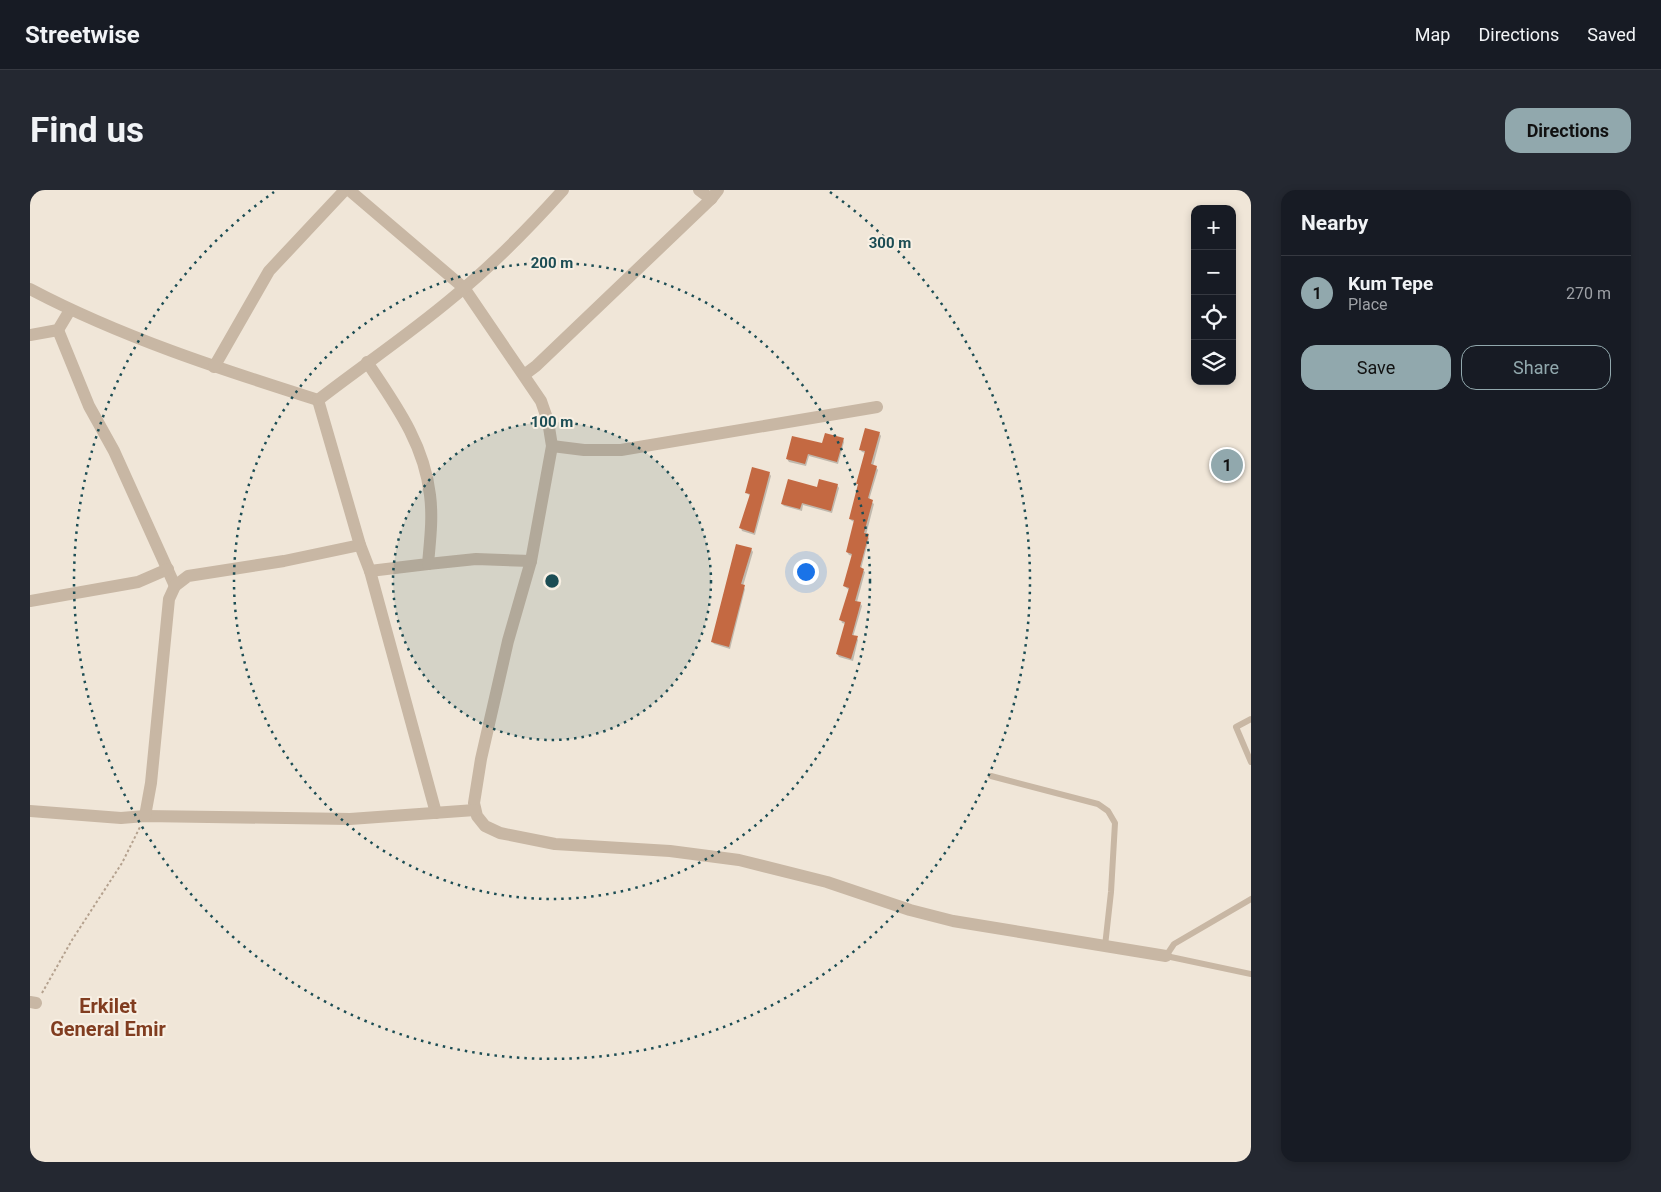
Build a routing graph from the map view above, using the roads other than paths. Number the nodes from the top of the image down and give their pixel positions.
1 (345, 190) edge
2 (349, 190) edge
3 (563, 190) edge
4 (699, 190) edge
5 (714, 194) edge
6 (464, 288) junction
7 (30, 289) edge
8 (70, 310) junction
9 (58, 330) junction
10 (30, 335) edge
11 (367, 362) junction
12 (214, 367) junction
13 (524, 375) junction
14 (318, 400) junction
15 (877, 407) dead end
16 (552, 446) junction
17 (360, 545) junction
18 (531, 561) junction
19 (428, 564) junction
20 (168, 569) junction
21 (370, 571) junction
22 (175, 586) junction
23 (30, 601) edge
24 (1251, 719) edge
25 (1251, 762) edge
26 (991, 776) dead end
27 (475, 810) junction
28 (30, 811) edge
29 (436, 813) junction
30 (145, 816) junction
31 (1251, 900) edge
32 (1105, 947) junction
33 (1166, 956) junction
34 (1251, 974) edge

1 - 12 street
2 - 6 street
3 - 6 street
4 - 5 street
5 - 13 street
6 - 11 street
6 - 13 street
7 - 8 street
8 - 9 street
8 - 12 street
9 - 10 street
9 - 20 street
11 - 14 street
11 - 19 street
12 - 14 street
13 - 16 street
14 - 17 street
15 - 16 street
16 - 18 street
17 - 21 street
17 - 22 street
18 - 19 street
18 - 27 street
19 - 21 street
20 - 22 street
20 - 23 street
21 - 29 street
22 - 30 street
24 - 25 lane
26 - 32 lane
27 - 29 street
27 - 32 street
28 - 30 street
29 - 30 street
31 - 33 lane
32 - 33 street
33 - 34 lane

